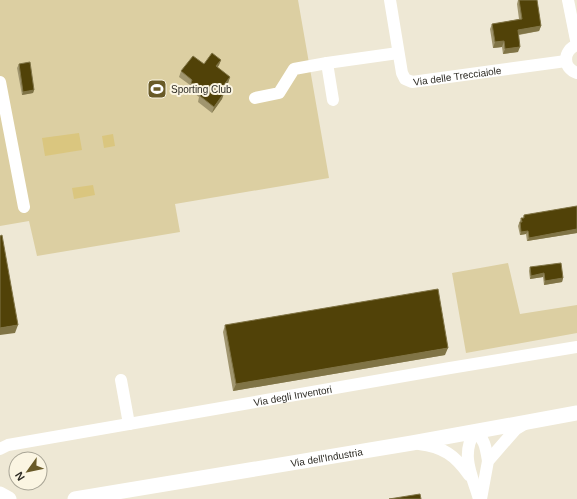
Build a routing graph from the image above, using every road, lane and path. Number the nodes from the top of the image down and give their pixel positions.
1 (390, 0) edge
2 (568, 0) edge
3 (577, 45) edge
4 (398, 53) junction
5 (566, 61) junction
6 (327, 63) junction
7 (577, 73) edge
8 (0, 82) edge
9 (255, 98) dead end
10 (333, 100) dead end
11 (24, 207) dead end
12 (577, 347) edge
13 (121, 380) dead end
14 (577, 413) edge
15 (528, 422) junction
16 (129, 424) junction
17 (475, 431) junction
18 (412, 443) junction
19 (4, 447) edge
20 (0, 456) edge
21 (488, 461) junction
22 (0, 494) edge
23 (10, 499) edge
24 (75, 499) edge
25 (479, 499) edge

1 - 4 street, Via delle Trecciaiole
2 - 3 street
3 - 5 street
4 - 5 street, Via delle Trecciaiole
4 - 6 street
5 - 7 street
6 - 9 street
6 - 10 street
8 - 11 street
12 - 16 street, Via degli Inventori
13 - 16 street
14 - 15 street, Via dell'Industria
15 - 17 street, Via dell'Industria
15 - 21 street
16 - 19 street, Via degli Inventori
17 - 18 street, Via dell'Industria
17 - 21 street
17 - 25 street
18 - 24 street, Via dell'Industria
18 - 25 street
19 - 20 street, Via degli Inventori
21 - 25 street
22 - 23 street

